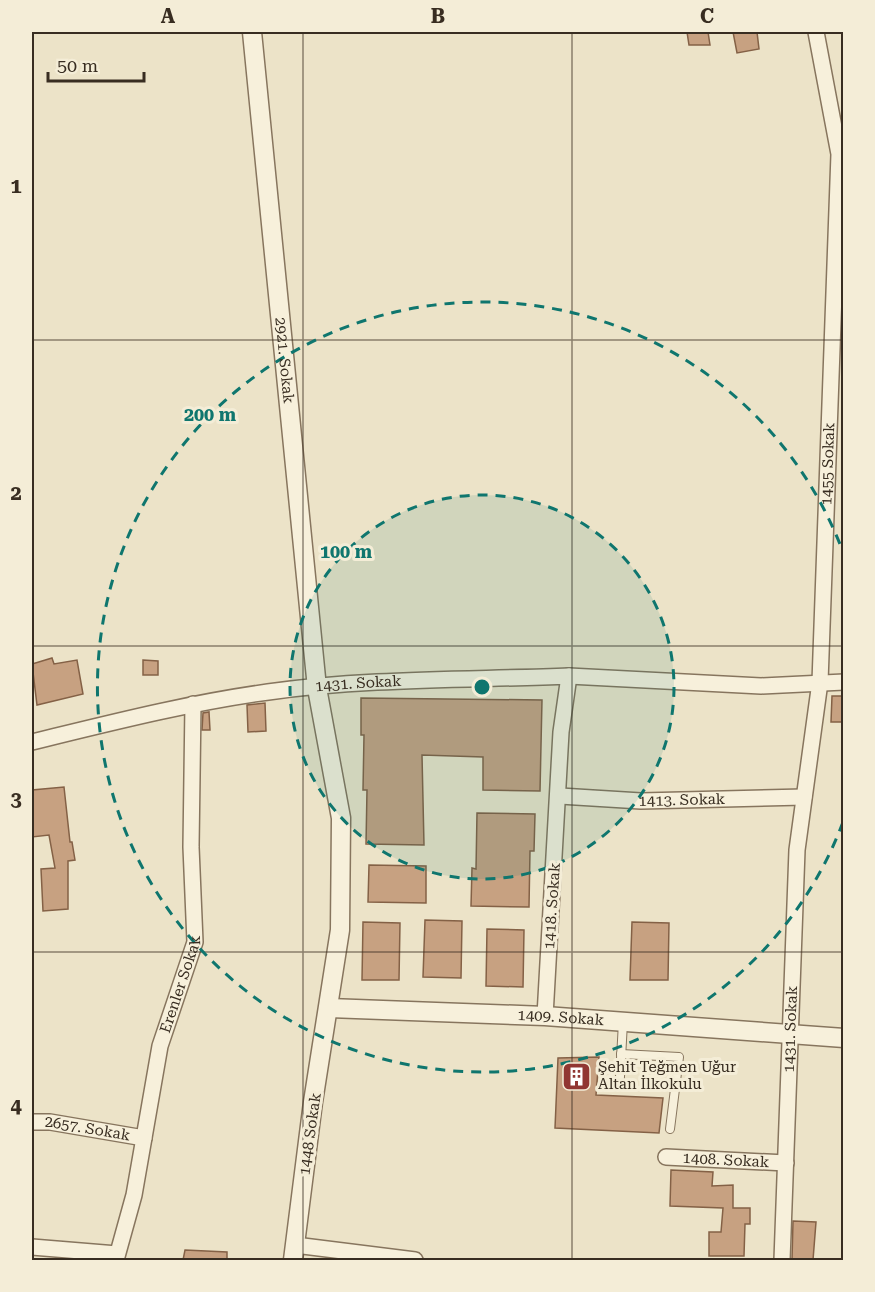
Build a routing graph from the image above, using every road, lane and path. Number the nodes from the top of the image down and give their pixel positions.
1 (252, 32) edge
2 (816, 32) edge
3 (840, 136) edge
4 (839, 259) edge
5 (569, 676) junction
6 (820, 682) junction
7 (843, 682) edge
8 (317, 688) junction
9 (193, 704) junction
10 (32, 742) edge
11 (560, 796) junction
12 (804, 797) junction
13 (329, 1008) junction
14 (545, 1016) junction
15 (622, 1022) junction
16 (792, 1036) junction
17 (843, 1038) edge
18 (621, 1054) junction
19 (620, 1077) dead end
20 (32, 1122) edge
21 (670, 1129) dead end
22 (144, 1138) junction
23 (666, 1157) dead end
24 (786, 1163) junction
25 (32, 1247) edge
26 (294, 1253) edge
27 (117, 1257) edge
28 (415, 1260) edge
29 (782, 1260) edge

1 - 8 street, 2921. Sokak
2 - 3 street, 1455 Sokak
3 - 4 street, 1455 Sokak
4 - 6 street, 1455 Sokak
5 - 6 street, 1431. Sokak
5 - 8 street, 1431. Sokak
5 - 11 street
6 - 7 street, 1431. Sokak
6 - 12 street, 1455 Sokak
8 - 9 street, 1431. Sokak
8 - 13 street, 2921. Sokak
9 - 10 street, 1431. Sokak
9 - 22 street, Erenler Sokak
11 - 12 street, 1413. Sokak
11 - 14 street, 1418. Sokak
12 - 16 street, 1431. Sokak
13 - 14 street, 1409. Sokak
13 - 26 street, 1448 Sokak
14 - 15 street, 1409. Sokak
15 - 16 street, 1409. Sokak
15 - 18 lane
16 - 17 street
16 - 24 street, 1431. Sokak
18 - 19 lane
18 - 21 lane
20 - 22 street, 2657. Sokak
22 - 27 street, Erenler Sokak
23 - 24 street, 1408. Sokak
24 - 29 street, 1431. Sokak
25 - 27 street
26 - 28 street

